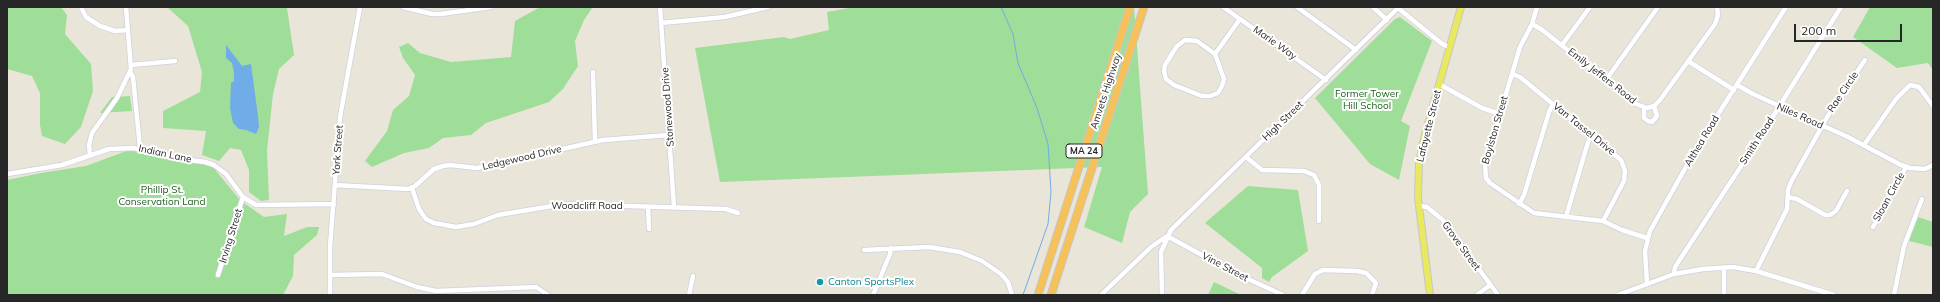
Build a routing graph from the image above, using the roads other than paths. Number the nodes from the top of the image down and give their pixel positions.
1 (81, 7) edge
2 (126, 7) edge
3 (360, 7) edge
4 (403, 7) edge
5 (491, 7) edge
6 (660, 7) edge
7 (768, 7) edge
8 (1130, 7) edge
9 (1144, 7) edge
10 (1223, 7) edge
11 (1297, 7) edge
12 (1373, 7) edge
13 (1461, 7) edge
14 (1538, 7) edge
15 (1590, 7) edge
16 (1658, 7) edge
17 (1717, 7) edge
18 (1786, 7) edge
19 (1840, 7) edge
20 (1399, 8) edge
21 (1240, 19) junction
22 (1387, 20) junction
23 (661, 23) junction
24 (1532, 24) junction
25 (128, 30) junction
26 (1562, 45) junction
27 (1450, 48) junction
28 (1356, 50) junction
29 (1215, 54) junction
30 (1865, 60) dead end
31 (175, 61) dead end
32 (1688, 61) junction
33 (131, 65) junction
34 (130, 72) junction
35 (593, 72) dead end
36 (1512, 74) junction
37 (1326, 80) junction
38 (1606, 80) junction
39 (1439, 84) junction
40 (1737, 85) junction
41 (1734, 90) junction
42 (1553, 104) junction
43 (1654, 106) junction
44 (1778, 106) junction
45 (1933, 106) edge
46 (1644, 108) junction
47 (1500, 114) junction
48 (1823, 126) junction
49 (669, 135) junction
50 (1592, 135) junction
51 (595, 142) junction
52 (1864, 145) junction
53 (140, 148) junction
54 (90, 156) junction
55 (1246, 157) junction
56 (1933, 165) edge
57 (1906, 167) junction
58 (7, 174) edge
59 (335, 185) junction
60 (412, 188) junction
61 (1847, 191) dead end
62 (243, 197) junction
63 (1788, 197) junction
64 (1922, 200) dead end
65 (334, 204) junction
66 (1519, 204) junction
67 (1419, 206) junction
68 (648, 207) junction
69 (674, 207) junction
70 (738, 213) dead end
71 (1566, 217) junction
72 (1319, 221) dead end
73 (1603, 221) junction
74 (1873, 227) dead end
75 (649, 229) dead end
76 (1167, 236) junction
77 (1647, 238) junction
78 (891, 248) junction
79 (864, 250) dead end
80 (1724, 268) junction
81 (1756, 271) junction
82 (1674, 274) junction
83 (218, 275) dead end
84 (330, 275) junction
85 (693, 276) dead end
86 (1647, 284) junction
87 (1490, 285) junction
88 (330, 295) edge
89 (548, 295) edge
90 (689, 295) edge
91 (872, 295) edge
92 (1012, 295) edge
93 (1038, 295) edge
94 (1051, 295) edge
95 (1100, 295) edge
96 (1162, 295) edge
97 (1283, 295) edge
98 (1302, 295) edge
99 (1372, 295) edge
100 (1430, 295) edge
101 (1477, 295) edge
102 (1498, 295) edge
103 (1618, 295) edge
104 (1724, 295) edge
105 (1834, 295) edge
106 (1894, 295) edge

1 - 25 street
2 - 25 street
3 - 59 street, York Street
4 - 5 street
6 - 23 street, Stonewood Drive
7 - 23 street
8 - 93 highway, Amvets Highway / MA 24
9 - 94 highway, Amvets Highway / MA 24
10 - 21 street, Marie Way
11 - 28 street
12 - 22 street
13 - 27 main road, Lafayette Street
14 - 24 street, Boylston Street
15 - 26 street
16 - 38 street
17 - 32 street
18 - 40 street, Althea Road
19 - 44 street, Smith Road
20 - 22 street, High Street
20 - 27 street
21 - 29 street
21 - 37 street, Marie Way
22 - 28 street, High Street
23 - 49 street, Stonewood Drive
24 - 26 street, Emily Jeffers Road
24 - 36 street, Boylston Street
25 - 33 street
26 - 38 street, Emily Jeffers Road
27 - 39 main road, Lafayette Street
28 - 37 street, High Street
29 - 29 street
30 - 48 street, Rae Circle
31 - 33 street
32 - 41 street
32 - 43 street
33 - 34 street
34 - 53 street
34 - 54 street
35 - 51 street
36 - 42 street, Van Tassel Drive
36 - 47 street, Boylston Street
37 - 55 street, High Street
38 - 46 street, Emily Jeffers Road
39 - 47 street
39 - 67 main road, Lafayette Street
40 - 41 street, Althea Road
40 - 44 street, Niles Road
41 - 77 street, Althea Road
42 - 50 street, Van Tassel Drive
42 - 66 street
43 - 46 street, Emily Jeffers Road
43 - 46 street
44 - 48 street, Niles Road
44 - 82 street, Smith Road
45 - 52 street
47 - 66 street, Boylston Street
48 - 52 street, Niles Road
48 - 63 street, Rae Circle
49 - 51 street, Ledgewood Drive
49 - 69 street, Stonewood Drive
50 - 71 street
50 - 73 street, Van Tassel Drive
51 - 60 street, Ledgewood Drive
52 - 57 street, Niles Road
53 - 54 street, Indian Lane
53 - 62 street, Indian Lane
54 - 58 street, Indian Lane
55 - 72 street
55 - 76 street, High Street
56 - 57 street, Niles Road
57 - 74 street, Sloan Circle
59 - 60 street
59 - 65 street, York Street
60 - 68 street, Woodcliff Road
61 - 63 street
62 - 65 street, Indian Lane
62 - 83 street, Irving Street
63 - 81 street, Rae Circle
64 - 106 street
65 - 84 street, York Street
66 - 71 street, Boylston Street
67 - 87 street, Grove Street
67 - 100 main road, Lafayette Street
68 - 69 street, Woodcliff Road
68 - 75 street
69 - 70 street, Woodcliff Road
71 - 73 street, Boylston Street
73 - 77 street, Boylston Street
76 - 95 street
76 - 96 street
76 - 97 street, Vine Street
77 - 86 street, Althea Road
78 - 79 street
78 - 91 street
78 - 92 street
80 - 81 street
80 - 82 street
80 - 104 street
81 - 105 street
82 - 86 street
84 - 88 street, York Street
84 - 89 street
85 - 90 street
86 - 103 street
87 - 101 street
87 - 102 street, Grove Street
98 - 99 street

